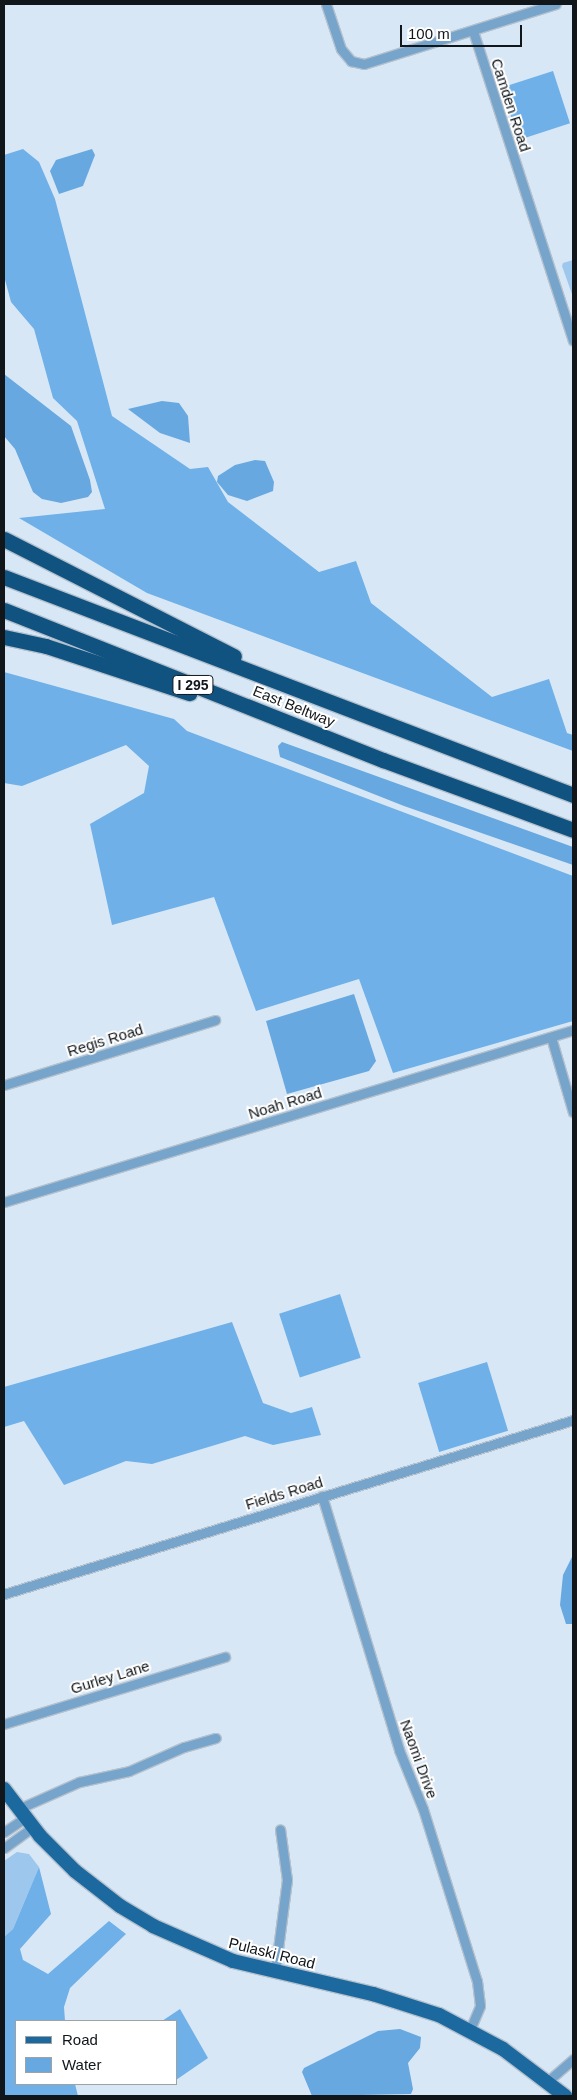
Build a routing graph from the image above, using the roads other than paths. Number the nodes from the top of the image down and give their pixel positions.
1 (326, 4) edge
2 (556, 4) edge
3 (473, 31) junction
4 (573, 340) edge
5 (4, 540) edge
6 (4, 577) edge
7 (4, 610) edge
8 (4, 637) edge
9 (313, 696) junction
10 (383, 760) junction
11 (573, 794) edge
12 (573, 830) edge
13 (215, 1020) dead end
14 (573, 1030) edge
15 (551, 1037) junction
16 (4, 1085) edge
17 (573, 1112) edge
18 (4, 1202) edge
19 (573, 1420) edge
20 (322, 1496) junction
21 (4, 1594) edge
22 (225, 1658) dead end
23 (4, 1724) edge
24 (216, 1738) dead end
25 (4, 1789) edge
26 (25, 1818) junction
27 (280, 1829) dead end
28 (4, 1832) edge
29 (4, 1848) edge
30 (275, 1972) junction
31 (470, 2029) junction
32 (573, 2060) edge
33 (548, 2081) junction
34 (564, 2096) edge

1 - 3 street
2 - 3 street
3 - 4 street, Camden Road
5 - 9 highway
6 - 9 highway, East Beltway / I 295
7 - 10 highway, East Beltway / I 295
8 - 10 highway
9 - 11 highway, East Beltway / I 295
10 - 12 highway, East Beltway / I 295
13 - 16 street, Regis Road
14 - 15 street, Noah Road
15 - 17 street
15 - 18 street, Noah Road
19 - 20 street, Fields Road
20 - 21 street, Fields Road
20 - 31 street, Naomi Drive
22 - 23 street, Gurley Lane
24 - 26 street
25 - 26 main road, Pulaski Road
26 - 28 street
26 - 29 street
26 - 30 main road, Pulaski Road
27 - 30 street
30 - 31 main road, Pulaski Road
31 - 33 main road, Pulaski Road
32 - 33 street
33 - 34 main road, Pulaski Road

